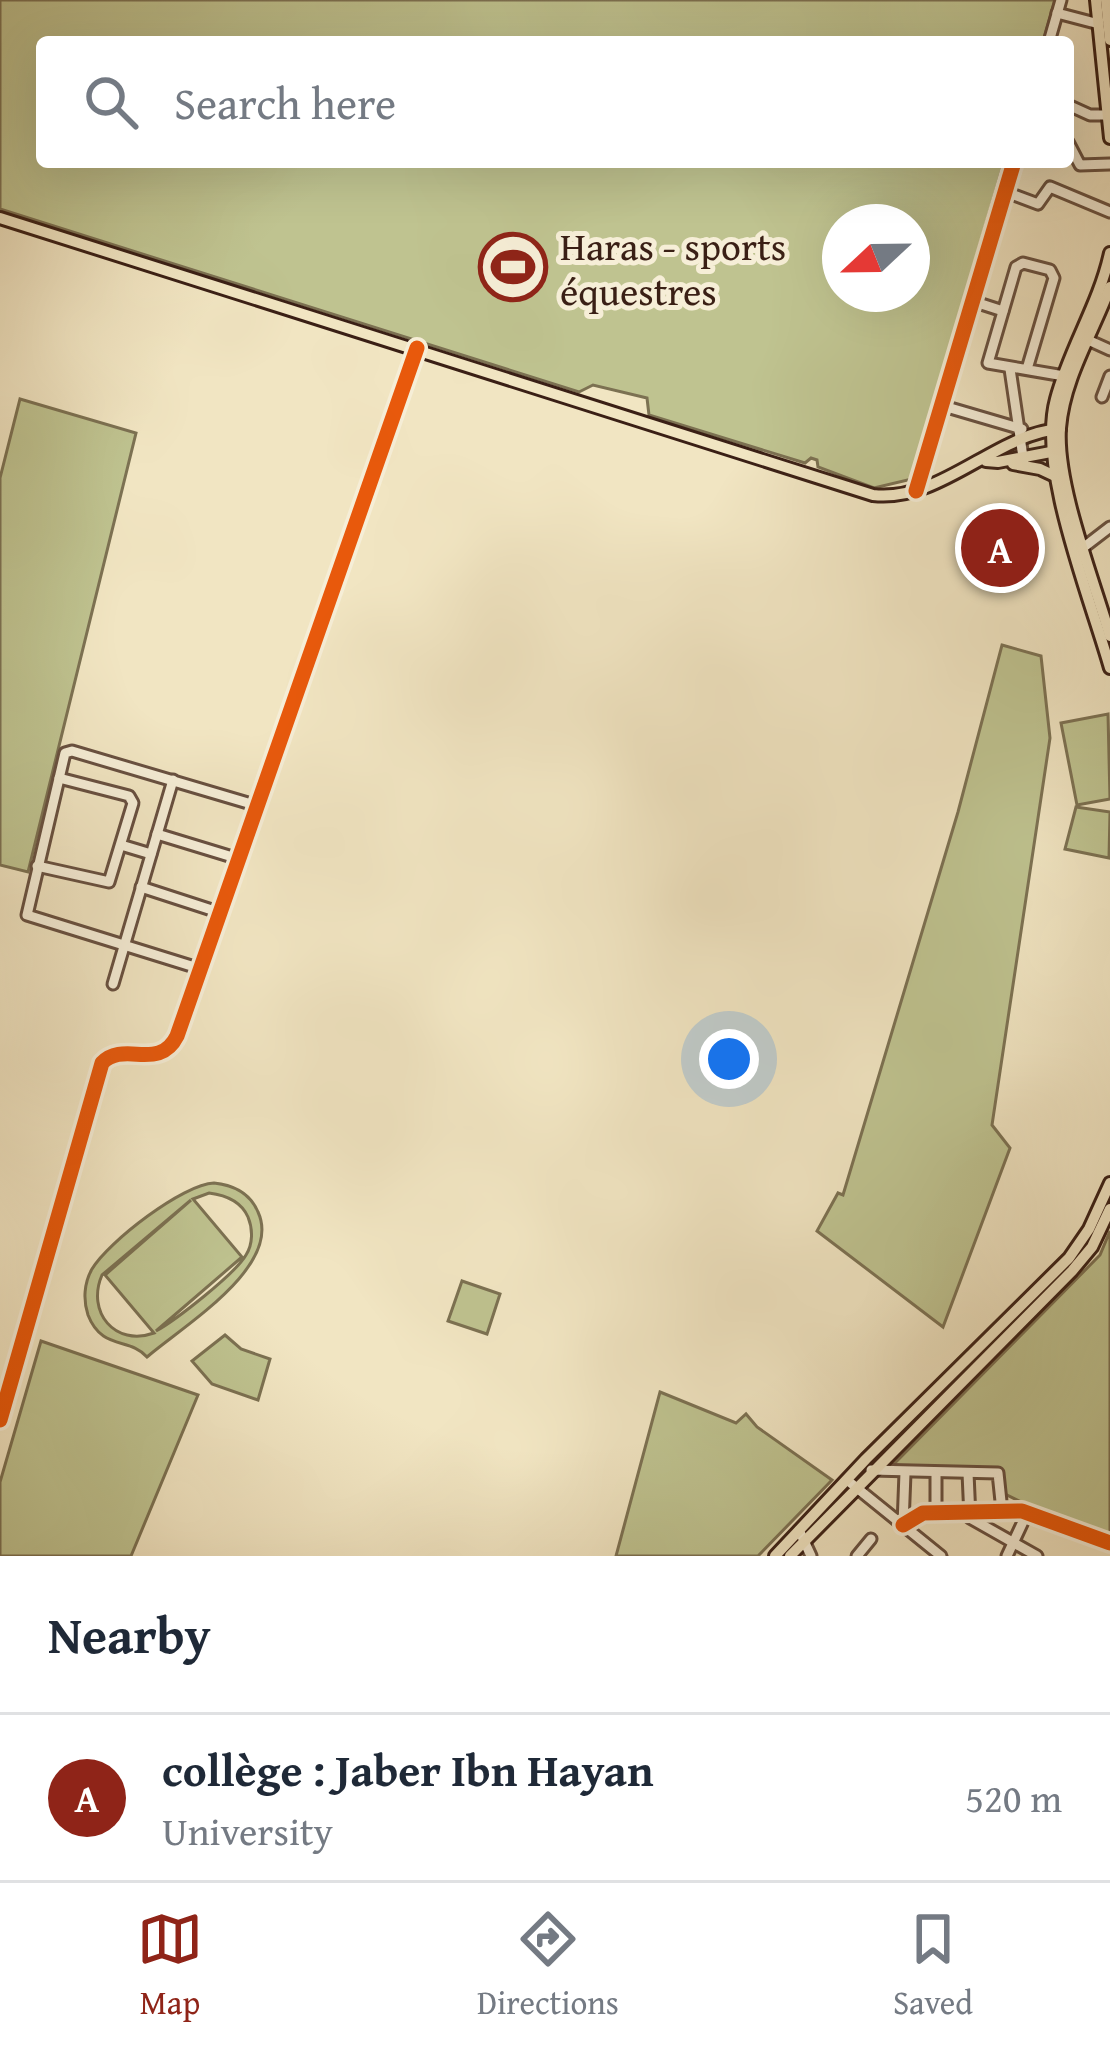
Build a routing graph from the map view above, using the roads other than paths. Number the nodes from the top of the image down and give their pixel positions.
1 (1061, 0) edge
2 (1096, 0) edge
3 (1106, 0) edge
4 (1057, 13) junction
5 (1099, 24) junction
6 (1051, 36) edge
7 (1110, 40) edge
8 (1106, 59) edge
9 (1074, 108) edge
10 (1108, 115) edge
11 (1110, 138) edge
12 (1074, 153) edge
13 (1110, 164) edge
14 (1012, 168) edge
15 (1006, 192) junction
16 (1110, 212) edge
17 (0, 218) edge
18 (1110, 253) edge
19 (1110, 287) edge
20 (972, 301) junction
21 (1003, 311) junction
22 (1088, 340) junction
23 (417, 348) junction
24 (1110, 350) edge
25 (1010, 369) junction
26 (1027, 369) junction
27 (1068, 376) junction
28 (1110, 376) edge
29 (1102, 397) dead end
30 (940, 405) junction
31 (1055, 429) junction
32 (1022, 435) junction
33 (1056, 451) junction
34 (982, 460) junction
35 (1024, 462) junction
36 (1055, 476) junction
37 (916, 491) junction
38 (1110, 527) edge
39 (1084, 547) junction
40 (1108, 641) edge
41 (1110, 668) edge
42 (59, 778) junction
43 (173, 780) junction
44 (258, 806) junction
45 (157, 834) junction
46 (121, 845) junction
47 (151, 854) junction
48 (239, 859) junction
49 (37, 866) junction
50 (141, 887) junction
51 (221, 913) junction
52 (123, 946) junction
53 (201, 968) junction
54 (113, 984) dead end
55 (1110, 1183) edge
56 (1110, 1209) edge
57 (1040, 1296) junction
58 (0, 1420) edge
59 (871, 1470) junction
60 (905, 1473) junction
61 (936, 1473) junction
62 (968, 1473) junction
63 (851, 1483) junction
64 (1002, 1511) junction
65 (1028, 1511) junction
66 (936, 1512) junction
67 (987, 1512) junction
68 (967, 1513) junction
69 (902, 1525) junction
70 (983, 1526) junction
71 (802, 1535) junction
72 (871, 1539) dead end
73 (1110, 1543) edge
74 (1013, 1544) junction
75 (930, 1552) edge
76 (775, 1556) edge
77 (790, 1556) edge
78 (811, 1556) edge
79 (857, 1556) edge
80 (941, 1556) edge
81 (1007, 1556) edge
82 (1037, 1556) edge

1 - 4 street
2 - 5 main road
3 - 7 main road
4 - 5 street
4 - 6 street
5 - 8 main road
8 - 10 main road
9 - 10 street
10 - 11 main road
12 - 13 street
14 - 15 street
15 - 16 street
15 - 20 street
17 - 23 main road
18 - 27 main road
19 - 22 main road
20 - 21 street
20 - 30 street
21 - 25 street
21 - 26 street
22 - 24 street
22 - 27 main road
23 - 37 main road
23 - 44 street
25 - 26 street
25 - 32 street
26 - 27 street
27 - 31 main road
28 - 29 street
30 - 32 street
30 - 37 street
31 - 32 main road
31 - 33 main road
32 - 34 main road
32 - 35 street
33 - 35 main road
33 - 36 main road
33 - 39 main road
34 - 35 main road
34 - 37 main road
35 - 36 main road
36 - 40 main road
38 - 39 street
39 - 40 main road
40 - 41 main road
42 - 43 street
42 - 46 street
42 - 49 street
43 - 44 street
43 - 45 street
44 - 48 street
45 - 47 street
45 - 48 street
46 - 47 street
46 - 49 street
47 - 50 street
48 - 51 street
49 - 52 street
50 - 51 street
50 - 52 street
51 - 53 street
52 - 53 street
52 - 54 street
53 - 58 street
55 - 57 main road
56 - 57 main road
57 - 59 main road
57 - 63 main road
59 - 60 street
59 - 63 main road
60 - 61 street
60 - 69 street
61 - 62 street
61 - 66 street
62 - 64 street
62 - 68 street
63 - 69 street
63 - 71 main road
64 - 65 street
64 - 67 street
65 - 73 street
65 - 74 street
66 - 68 street
66 - 69 street
67 - 68 street
67 - 70 street
68 - 70 street
69 - 75 street
70 - 74 street
71 - 76 main road
71 - 77 main road
71 - 78 street
72 - 79 street
74 - 81 street
74 - 82 street
75 - 80 street

